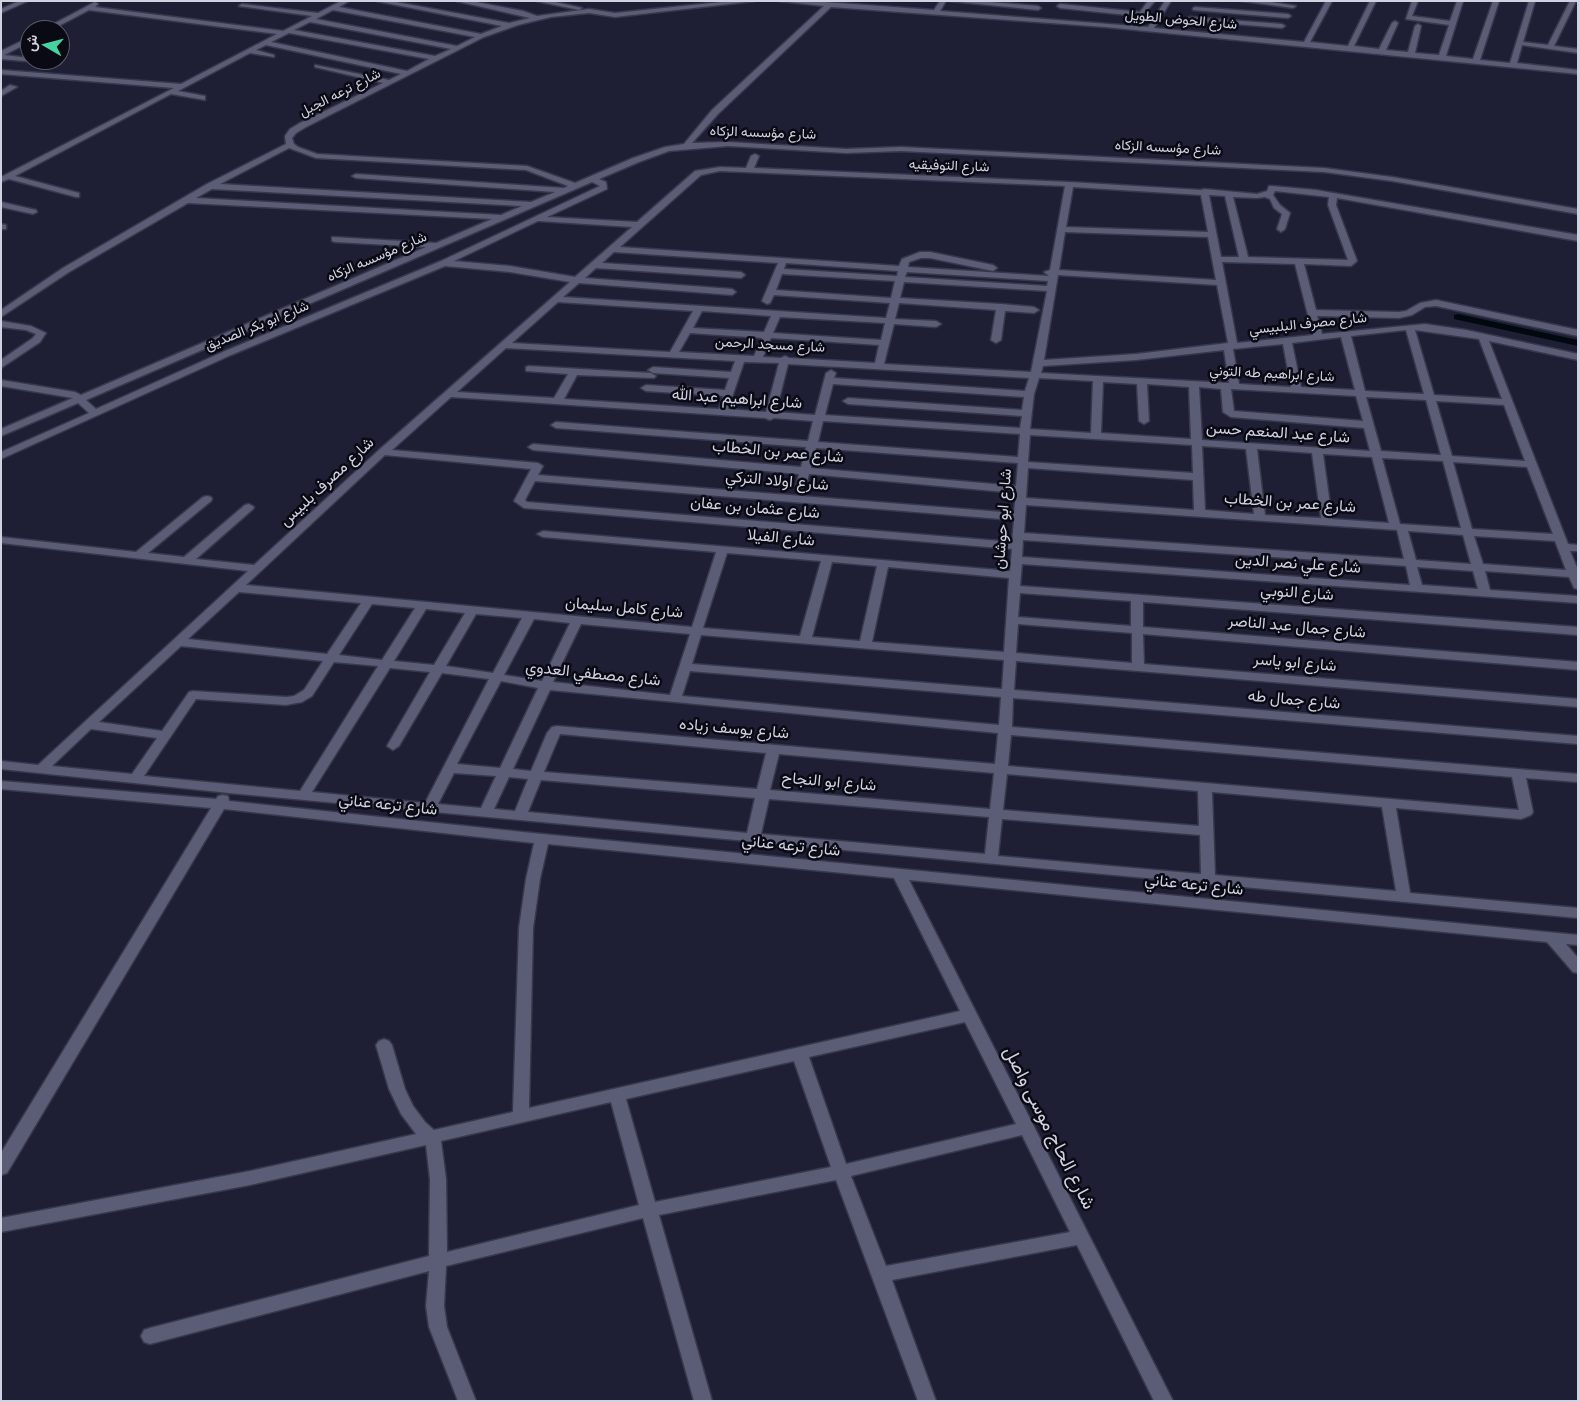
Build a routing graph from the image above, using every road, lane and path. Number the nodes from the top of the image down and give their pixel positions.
1 (25, 1) edge
2 (101, 1) edge
3 (346, 1) edge
4 (379, 1) edge
5 (426, 1) edge
6 (459, 1) edge
7 (539, 1) edge
8 (578, 1) edge
9 (687, 1) edge
10 (752, 1) edge
11 (782, 1) edge
12 (943, 1) edge
13 (952, 1) edge
14 (1152, 1) edge
15 (1168, 1) edge
16 (1201, 1) edge
17 (1245, 1) edge
18 (1329, 1) edge
19 (1373, 1) edge
20 (1415, 1) edge
21 (1460, 1) edge
22 (1496, 1) edge
23 (1532, 1) edge
24 (1574, 1) edge
25 (1294, 3) edge
26 (558, 4) junction
27 (1061, 4) edge
28 (829, 5) junction
29 (1038, 5) edge
30 (1090, 5) edge
31 (242, 6) dead end
32 (414, 7) junction
33 (89, 8) junction
34 (332, 8) junction
35 (1115, 9) junction
36 (1196, 9) junction
37 (1, 11) edge
38 (597, 11) junction
39 (936, 12) junction
40 (1141, 14) junction
41 (319, 15) junction
42 (1288, 16) junction
43 (533, 17) junction
44 (393, 19) junction
45 (1190, 19) junction
46 (66, 20) edge
47 (310, 20) junction
48 (1037, 20) junction
49 (1222, 21) junction
50 (1056, 22) junction
51 (1395, 23) dead end
52 (1453, 23) junction
53 (507, 25) junction
54 (1105, 26) junction
55 (1282, 26) junction
56 (1418, 26) dead end
57 (1130, 28) junction
58 (1149, 30) junction
59 (374, 31) junction
60 (286, 32) junction
61 (1180, 33) junction
62 (482, 36) junction
63 (1213, 36) junction
64 (1275, 41) junction
65 (1519, 42) junction
66 (264, 43) junction
67 (350, 43) junction
68 (20, 44) edge
69 (1306, 44) junction
70 (1550, 47) junction
71 (458, 48) junction
72 (1350, 48) junction
73 (249, 51) junction
74 (1382, 51) junction
75 (1578, 51) edge
76 (1411, 54) junction
77 (1, 56) edge
78 (272, 56) dead end
79 (1442, 57) junction
80 (20, 58) edge
81 (438, 59) junction
82 (1476, 61) junction
83 (1513, 64) junction
84 (317, 66) dead end
85 (1, 72) edge
86 (1578, 72) edge
87 (408, 73) junction
88 (390, 82) junction
89 (1, 86) edge
90 (181, 86) junction
91 (170, 92) junction
92 (1, 94) edge
93 (202, 98) dead end
94 (290, 145) junction
95 (686, 146) junction
96 (756, 156) dead end
97 (1, 170) edge
98 (749, 170) junction
99 (8, 176) edge
100 (356, 176) dead end
101 (589, 180) junction
102 (1270, 180) junction
103 (1069, 184) junction
104 (210, 186) junction
105 (575, 186) junction
106 (565, 190) junction
107 (1204, 191) junction
108 (1228, 193) junction
109 (76, 195) dead end
110 (1333, 196) junction
111 (185, 200) junction
112 (1, 204) edge
113 (531, 204) junction
114 (33, 212) dead end
115 (1578, 212) edge
116 (504, 217) junction
117 (536, 218) junction
118 (639, 224) junction
119 (1062, 229) junction
120 (1281, 229) dead end
121 (1212, 235) junction
122 (1578, 238) edge
123 (335, 239) dead end
124 (439, 245) junction
125 (611, 249) junction
126 (420, 254) junction
127 (750, 259) junction
128 (1216, 259) junction
129 (1244, 260) junction
130 (784, 261) junction
131 (444, 262) junction
132 (1299, 262) junction
133 (593, 265) junction
134 (902, 269) junction
135 (779, 271) junction
136 (741, 275) junction
137 (900, 279) junction
138 (576, 280) junction
139 (1053, 280) junction
140 (1220, 282) junction
141 (732, 292) junction
142 (555, 299) junction
143 (894, 300) junction
144 (1002, 307) junction
145 (699, 308) junction
146 (721, 310) junction
147 (1034, 310) dead end
148 (777, 313) junction
149 (1313, 313) junction
150 (1, 314) edge
151 (889, 320) junction
152 (1, 324) edge
153 (936, 324) dead end
154 (1410, 327) junction
155 (687, 330) junction
156 (1345, 333) junction
157 (1578, 334) edge
158 (767, 335) junction
159 (1318, 336) junction
160 (1483, 337) junction
161 (996, 340) dead end
162 (1288, 340) junction
163 (884, 343) junction
164 (504, 344) junction
165 (1230, 346) junction
166 (661, 353) junction
167 (674, 353) junction
168 (741, 357) junction
169 (1578, 357) edge
170 (758, 358) junction
171 (785, 359) junction
172 (834, 362) junction
173 (1, 365) edge
174 (879, 365) junction
175 (1037, 368) junction
176 (529, 369) dead end
177 (574, 372) junction
178 (652, 373) junction
179 (735, 375) junction
180 (1098, 378) junction
181 (1142, 380) junction
182 (829, 381) junction
183 (852, 382) junction
184 (1194, 383) junction
185 (1, 384) edge
186 (1230, 386) junction
187 (646, 388) junction
188 (1297, 390) junction
189 (729, 393) junction
190 (448, 394) junction
191 (1029, 394) junction
192 (1361, 394) junction
193 (1430, 398) junction
194 (79, 399) junction
195 (557, 402) junction
196 (848, 402) junction
197 (1507, 402) junction
198 (638, 407) junction
199 (95, 413) junction
200 (722, 413) junction
201 (1027, 413) junction
202 (770, 416) junction
203 (819, 420) junction
204 (843, 421) junction
205 (1144, 421) dead end
206 (1, 423) edge
207 (18, 425) junction
208 (556, 425) dead end
209 (1369, 425) junction
210 (1025, 432) junction
211 (1, 433) edge
212 (1096, 437) junction
213 (1196, 443) junction
214 (812, 444) junction
215 (533, 446) dead end
216 (1251, 446) junction
217 (1317, 451) junction
218 (383, 452) junction
219 (1377, 454) junction
220 (1, 456) edge
221 (1447, 459) junction
222 (1023, 463) junction
223 (1530, 464) junction
224 (805, 471) junction
225 (1198, 477) junction
226 (533, 478) junction
227 (801, 486) dead end
228 (1021, 495) junction
229 (207, 499) dead end
230 (249, 507) dead end
231 (1200, 513) junction
232 (1019, 517) junction
233 (1260, 517) junction
234 (1327, 522) junction
235 (1399, 527) junction
236 (1468, 532) junction
237 (543, 534) dead end
238 (1, 540) edge
239 (1018, 541) junction
240 (1560, 542) junction
241 (1578, 548) edge
242 (722, 550) junction
243 (138, 556) junction
244 (828, 559) junction
245 (1016, 560) junction
246 (187, 561) junction
247 (1411, 563) junction
248 (883, 564) junction
249 (1478, 567) junction
250 (257, 569) junction
251 (1015, 576) junction
252 (1576, 582) edge
253 (236, 588) junction
254 (1417, 588) junction
255 (1014, 589) junction
256 (1485, 593) junction
257 (1137, 598) junction
258 (1578, 600) edge
259 (368, 601) junction
260 (422, 606) junction
261 (472, 611) junction
262 (530, 616) junction
263 (578, 620) junction
264 (1013, 620) junction
265 (1138, 630) junction
266 (696, 631) junction
267 (1578, 631) edge
268 (805, 640) junction
269 (178, 642) junction
270 (866, 645) junction
271 (1010, 656) junction
272 (332, 658) junction
273 (388, 664) junction
274 (1578, 666) edge
275 (686, 667) junction
276 (1138, 667) junction
277 (438, 669) junction
278 (498, 677) junction
279 (546, 686) junction
280 (1007, 693) junction
281 (676, 699) junction
282 (1578, 703) edge
283 (89, 725) junction
284 (1005, 730) junction
285 (165, 735) junction
286 (1578, 740) edge
287 (393, 746) dead end
288 (773, 750) junction
289 (1, 765) edge
290 (449, 768) junction
291 (42, 769) junction
292 (1002, 770) junction
293 (504, 772) junction
294 (1518, 773) junction
295 (536, 775) junction
296 (136, 778) junction
297 (1578, 778) edge
298 (1, 785) edge
299 (1205, 787) junction
300 (229, 789) junction
301 (763, 794) junction
302 (304, 795) junction
303 (1388, 803) junction
304 (220, 804) junction
305 (430, 807) junction
306 (485, 813) junction
307 (996, 813) junction
308 (520, 816) junction
309 (1206, 831) junction
310 (753, 838) junction
311 (542, 839) junction
312 (991, 860) junction
313 (899, 874) junction
314 (1208, 879) junction
315 (1404, 897) junction
316 (1578, 914) edge
317 (1552, 938) junction
318 (1578, 940) edge
319 (1578, 968) edge
320 (969, 1016) junction
321 (384, 1045) dead end
322 (800, 1054) junction
323 (617, 1096) junction
324 (521, 1118) junction
325 (1026, 1128) junction
326 (431, 1137) junction
327 (1, 1168) edge
328 (841, 1172) junction
329 (649, 1210) junction
330 (1, 1225) edge
331 (1082, 1236) junction
332 (438, 1261) junction
333 (881, 1275) junction
334 (150, 1336) dead end
335 (467, 1401) edge
336 (703, 1401) edge
337 (926, 1401) edge
338 (1164, 1401) edge

1 - 37 street
2 - 33 street
3 - 34 street
4 - 32 street
5 - 32 street
6 - 43 street
7 - 26 street
8 - 26 street
9 - 38 street, شارع ترعه الجبل
10 - 38 street, شارع ترعه الجبل
11 - 28 street, شارع الحوض الطويل
12 - 39 street
13 - 29 street
14 - 40 street
15 - 58 street
16 - 36 street
17 - 25 street
18 - 69 street
19 - 72 street
20 - 52 street
21 - 52 street
22 - 82 street
23 - 65 street
24 - 70 street
25 - 42 street
26 - 38 street
26 - 43 street
27 - 30 street
27 - 50 street
28 - 39 street, شارع الحوض الطويل
28 - 95 street
29 - 48 street
30 - 35 street
31 - 41 street
32 - 44 street
32 - 53 street
33 - 46 street
33 - 60 street
34 - 41 street
34 - 44 street
35 - 40 street
35 - 54 street
36 - 42 street
36 - 45 street
38 - 43 street, شارع ترعه الجبل
39 - 48 street, شارع الحوض الطويل
40 - 57 street
41 - 47 street
42 - 55 street
43 - 53 street, شارع ترعه الجبل
44 - 59 street
44 - 62 street
45 - 49 street
45 - 61 street
47 - 59 street
47 - 60 street
48 - 50 street, شارع الحوض الطويل
49 - 55 street
49 - 63 street
50 - 54 street, شارع الحوض الطويل
51 - 74 street
52 - 79 street
53 - 62 street, شارع ترعه الجبل
54 - 57 street, شارع الحوض الطويل
55 - 64 street
56 - 76 street
57 - 58 street, شارع الحوض الطويل
58 - 61 street, شارع الحوض الطويل
59 - 67 street
59 - 71 street
60 - 66 street
60 - 67 street
61 - 63 street, شارع الحوض الطويل
62 - 71 street, شارع ترعه الجبل
63 - 64 street, شارع الحوض الطويل
64 - 69 street, شارع الحوض الطويل
65 - 70 street
65 - 83 street
66 - 73 street
66 - 87 street
67 - 81 street
68 - 77 street
69 - 72 street, شارع الحوض الطويل
70 - 75 street
71 - 81 street, شارع ترعه الجبل
72 - 74 street, شارع الحوض الطويل
73 - 78 street
73 - 90 street
74 - 76 street, شارع الحوض الطويل
76 - 79 street, شارع الحوض الطويل
77 - 80 street
79 - 82 street, شارع الحوض الطويل
81 - 87 street, شارع ترعه الجبل
82 - 83 street, شارع الحوض الطويل
83 - 86 street, شارع الحوض الطويل
84 - 88 street
85 - 90 street
87 - 88 street, شارع ترعه الجبل
88 - 94 street, شارع ترعه الجبل
89 - 92 street
90 - 91 street
91 - 93 street
91 - 99 street
94 - 104 street
94 - 105 street
95 - 101 street, شارع مؤسسه الزكاه
95 - 102 street, شارع مؤسسه الزكاه
96 - 98 street
97 - 99 street
98 - 103 street, شارع التوفيقيه
98 - 118 street, شارع التوفيقيه
99 - 109 street
100 - 106 street
101 - 105 street, شارع مؤسسه الزكاه
101 - 117 street, شارع ابو بكر الصديق
102 - 108 street, شارع التوفيقيه
102 - 110 street
102 - 115 street, شارع مؤسسه الزكاه
102 - 120 street
103 - 107 street, شارع التوفيقيه
103 - 119 street, شارع ابو حوشان
104 - 111 street
104 - 113 street
105 - 106 street, شارع مؤسسه الزكاه
106 - 113 street, شارع مؤسسه الزكاه
107 - 108 street, شارع التوفيقيه
107 - 121 street
108 - 129 street
110 - 122 street
110 - 132 street
111 - 116 street
111 - 150 street
112 - 114 street
113 - 116 street, شارع مؤسسه الزكاه
116 - 124 street, شارع مؤسسه الزكاه
117 - 118 street
117 - 131 street, شارع ابو بكر الصديق
118 - 125 street, شارع مصرف بلبيس
119 - 121 street
119 - 139 street, شارع ابو حوشان
121 - 128 street
123 - 124 street
124 - 126 street, شارع مؤسسه الزكاه
125 - 127 street
125 - 133 street, شارع مصرف بلبيس
126 - 131 street
126 - 194 street, شارع مؤسسه الزكاه
127 - 130 street
127 - 136 street
128 - 129 street
128 - 140 street
129 - 132 street
130 - 134 street
130 - 135 street
131 - 138 street
131 - 199 street, شارع ابو بكر الصديق
132 - 149 street
133 - 136 street
133 - 138 street, شارع مصرف بلبيس
134 - 137 street
134 - 139 street
134 - 139 street
135 - 137 street
135 - 143 street
136 - 141 street
137 - 139 street
137 - 143 street
138 - 141 street
138 - 142 street, شارع مصرف بلبيس
139 - 140 street
139 - 175 street, شارع ابو حوشان
140 - 165 street
141 - 146 street
142 - 145 street
142 - 164 street, شارع مصرف بلبيس
143 - 144 street
143 - 151 street
144 - 147 street
144 - 161 street
145 - 146 street
145 - 155 street
146 - 148 street
148 - 151 street
148 - 158 street
149 - 157 street, شارع مصرف البلبيسي
149 - 159 street
151 - 153 street
151 - 163 street
152 - 173 street
154 - 156 street, شارع مصرف البلبيسي
154 - 160 street, شارع مصرف البلبيسي
154 - 193 street
155 - 158 street
155 - 167 street
156 - 159 street, شارع مصرف البلبيسي
156 - 192 street
158 - 163 street
158 - 170 street
159 - 162 street, شارع مصرف البلبيسي
160 - 169 street, شارع مصرف البلبيسي
160 - 197 street
162 - 165 street, شارع مصرف البلبيسي
162 - 188 street
163 - 174 street
164 - 166 street, شارع مسجد الرحمن
164 - 190 street, شارع مصرف بلبيس
165 - 175 street, شارع مصرف البلبيسي
165 - 186 street
166 - 167 street, شارع مسجد الرحمن
166 - 178 street
167 - 168 street, شارع مسجد الرحمن
168 - 170 street, شارع مسجد الرحمن
168 - 179 street
170 - 171 street, شارع مسجد الرحمن
171 - 172 street, شارع مسجد الرحمن
171 - 202 street
172 - 174 street, شارع مسجد الرحمن
172 - 182 street
174 - 175 street, شارع مسجد الرحمن
175 - 180 street, شارع ابراهيم طه التوني
175 - 191 street, شارع ابو حوشان
176 - 177 street
177 - 178 street
177 - 195 street
178 - 179 street
178 - 187 street
179 - 189 street
180 - 181 street, شارع ابراهيم طه التوني
180 - 212 street
181 - 184 street, شارع ابراهيم طه التوني
181 - 205 street
182 - 183 street
182 - 203 street
183 - 191 street
183 - 196 street
184 - 186 street, شارع ابراهيم طه التوني
184 - 213 street
185 - 194 street
186 - 188 street, شارع ابراهيم طه التوني
186 - 209 street
187 - 189 street
187 - 198 street
188 - 192 street, شارع ابراهيم طه التوني
189 - 200 street
190 - 195 street, شارع ابراهيم عبد الله
190 - 218 street, شارع مصرف بلبيس
191 - 201 street, شارع ابو حوشان
192 - 193 street, شارع ابراهيم طه التوني
192 - 209 street
193 - 197 street, شارع ابراهيم طه التوني
193 - 221 street
194 - 199 street
194 - 207 street, شارع مؤسسه الزكاه
195 - 198 street, شارع ابراهيم عبد الله
196 - 201 street
196 - 204 street
197 - 223 street
198 - 200 street, شارع ابراهيم عبد الله
199 - 220 street, شارع ابو بكر الصديق
200 - 202 street, شارع ابراهيم عبد الله
201 - 210 street, شارع ابو حوشان
202 - 203 street, شارع ابراهيم عبد الله
203 - 204 street, شارع ابراهيم عبد الله
203 - 214 street
204 - 210 street, شارع ابراهيم عبد الله
206 - 207 street
207 - 211 street, شارع مؤسسه الزكاه
208 - 214 street
209 - 219 street
210 - 212 street, شارع عبد المنعم حسن
210 - 222 street, شارع ابو حوشان
212 - 213 street, شارع عبد المنعم حسن
213 - 216 street, شارع عبد المنعم حسن
213 - 225 street
214 - 222 street
214 - 224 street
215 - 224 street, شارع عمر بن الخطاب
216 - 217 street, شارع عبد المنعم حسن
216 - 233 street
217 - 219 street, شارع عبد المنعم حسن
217 - 234 street
218 - 226 street
218 - 250 street, شارع مصرف بلبيس
219 - 221 street, شارع عبد المنعم حسن
219 - 235 street
221 - 223 street, شارع عبد المنعم حسن
221 - 236 street
222 - 225 street
222 - 228 street, شارع ابو حوشان
223 - 240 street
224 - 227 street
224 - 228 street, شارع عمر بن الخطاب
225 - 231 street
226 - 232 street, شارع اولاد التركي
226 - 239 street, شارع عثمان بن عفان
228 - 231 street, شارع عمر بن الخطاب
228 - 232 street, شارع ابو حوشان
229 - 243 street
230 - 246 street
231 - 233 street, شارع عمر بن الخطاب
232 - 239 street, شارع ابو حوشان
233 - 234 street, شارع عمر بن الخطاب
234 - 235 street, شارع عمر بن الخطاب
235 - 236 street, شارع عمر بن الخطاب
235 - 247 street
236 - 240 street, شارع عمر بن الخطاب
236 - 249 street
237 - 242 street, شارع الفيلا
238 - 243 street
239 - 245 street, شارع ابو حوشان
239 - 247 street
240 - 241 street, شارع عمر بن الخطاب
240 - 252 street
242 - 244 street, شارع الفيلا
242 - 266 street
243 - 246 street
244 - 248 street, شارع الفيلا
244 - 268 street
245 - 251 street, شارع ابو حوشان
245 - 254 street, شارع علي نصر الدين
246 - 250 street
247 - 249 street
247 - 254 street
248 - 251 street, شارع الفيلا
248 - 270 street
249 - 252 street
249 - 256 street
250 - 253 street, شارع مصرف بلبيس
251 - 255 street, شارع ابو حوشان
253 - 259 street, شارع كامل سليمان
253 - 269 street, شارع مصرف بلبيس
254 - 256 street, شارع علي نصر الدين
255 - 257 street, شارع النوبي
255 - 264 street, شارع ابو حوشان
256 - 258 street, شارع علي نصر الدين
257 - 265 street
257 - 267 street, شارع النوبي
259 - 260 street, شارع كامل سليمان
259 - 272 street
260 - 261 street, شارع كامل سليمان
260 - 273 street
261 - 262 street, شارع كامل سليمان
261 - 277 street
262 - 263 street, شارع كامل سليمان
262 - 278 street
263 - 266 street, شارع كامل سليمان
263 - 279 street
264 - 265 street, شارع جمال عبد الناصر
264 - 271 street, شارع ابو حوشان
265 - 274 street, شارع جمال عبد الناصر
265 - 276 street
266 - 268 street, شارع كامل سليمان
266 - 275 street
268 - 270 street, شارع كامل سليمان
269 - 272 street, شارع مصطفي العدوي
269 - 283 street, شارع مصرف بلبيس
270 - 271 street, شارع كامل سليمان
271 - 276 street, شارع ابو ياسر
271 - 280 street, شارع ابو حوشان
272 - 273 street, شارع مصطفي العدوي
272 - 285 street
273 - 277 street, شارع مصطفي العدوي
273 - 302 street
275 - 280 street, شارع جمال طه
275 - 281 street
276 - 282 street, شارع ابو ياسر
277 - 278 street, شارع مصطفي العدوي
277 - 287 street
278 - 279 street, شارع مصطفي العدوي
278 - 290 street
279 - 281 street, شارع مصطفي العدوي
279 - 293 street
280 - 284 street, شارع ابو حوشان
280 - 286 street, شارع جمال طه
281 - 284 street, شارع مصطفي العدوي
283 - 285 street
283 - 291 street, شارع مصرف بلبيس
284 - 292 street, شارع ابو حوشان
284 - 294 street, شارع مصطفي العدوي
285 - 296 street
288 - 292 street, شارع يوسف زياده
288 - 295 street, شارع يوسف زياده
288 - 301 street
289 - 291 street, شارع ترعه عناني
290 - 293 street, شارع ابو النجاح
290 - 305 street
291 - 296 street, شارع ترعه عناني
292 - 299 street, شارع يوسف زياده
292 - 307 street, شارع ابو حوشان
293 - 295 street, شارع ابو النجاح
293 - 306 street
294 - 297 street, شارع مصطفي العدوي
294 - 303 street, شارع يوسف زياده
295 - 301 street, شارع ابو النجاح
295 - 308 street, شارع يوسف زياده
296 - 300 street, شارع ترعه عناني
298 - 304 street, شارع ترعه عناني
299 - 303 street, شارع يوسف زياده
299 - 309 street
300 - 302 street, شارع ترعه عناني
300 - 304 street
301 - 307 street, شارع ابو النجاح
301 - 310 street
302 - 305 street, شارع ترعه عناني
303 - 315 street
304 - 311 street, شارع ترعه عناني
304 - 327 street
305 - 306 street, شارع ترعه عناني
306 - 308 street, شارع ترعه عناني
307 - 309 street, شارع ابو النجاح
307 - 312 street, شارع ابو حوشان
308 - 310 street, شارع ترعه عناني
309 - 314 street
310 - 312 street, شارع ترعه عناني
311 - 313 street, شارع ترعه عناني
311 - 324 street
312 - 314 street, شارع ترعه عناني
313 - 317 street, شارع ترعه عناني
313 - 320 street, شارع الحاج موسى واصل
314 - 315 street, شارع ترعه عناني
315 - 316 street, شارع ترعه عناني
317 - 318 street, شارع ترعه عناني
317 - 319 street
320 - 322 street
320 - 325 street, شارع الحاج موسى واصل
321 - 326 street
322 - 323 street
322 - 328 street
323 - 324 street
323 - 329 street
324 - 326 street
325 - 328 street
325 - 331 street, شارع الحاج موسى واصل
326 - 330 street
326 - 332 street
328 - 329 street
328 - 333 street
329 - 332 street
329 - 336 street
331 - 333 street
331 - 338 street, شارع الحاج موسى واصل
332 - 334 street
332 - 335 street
333 - 337 street

